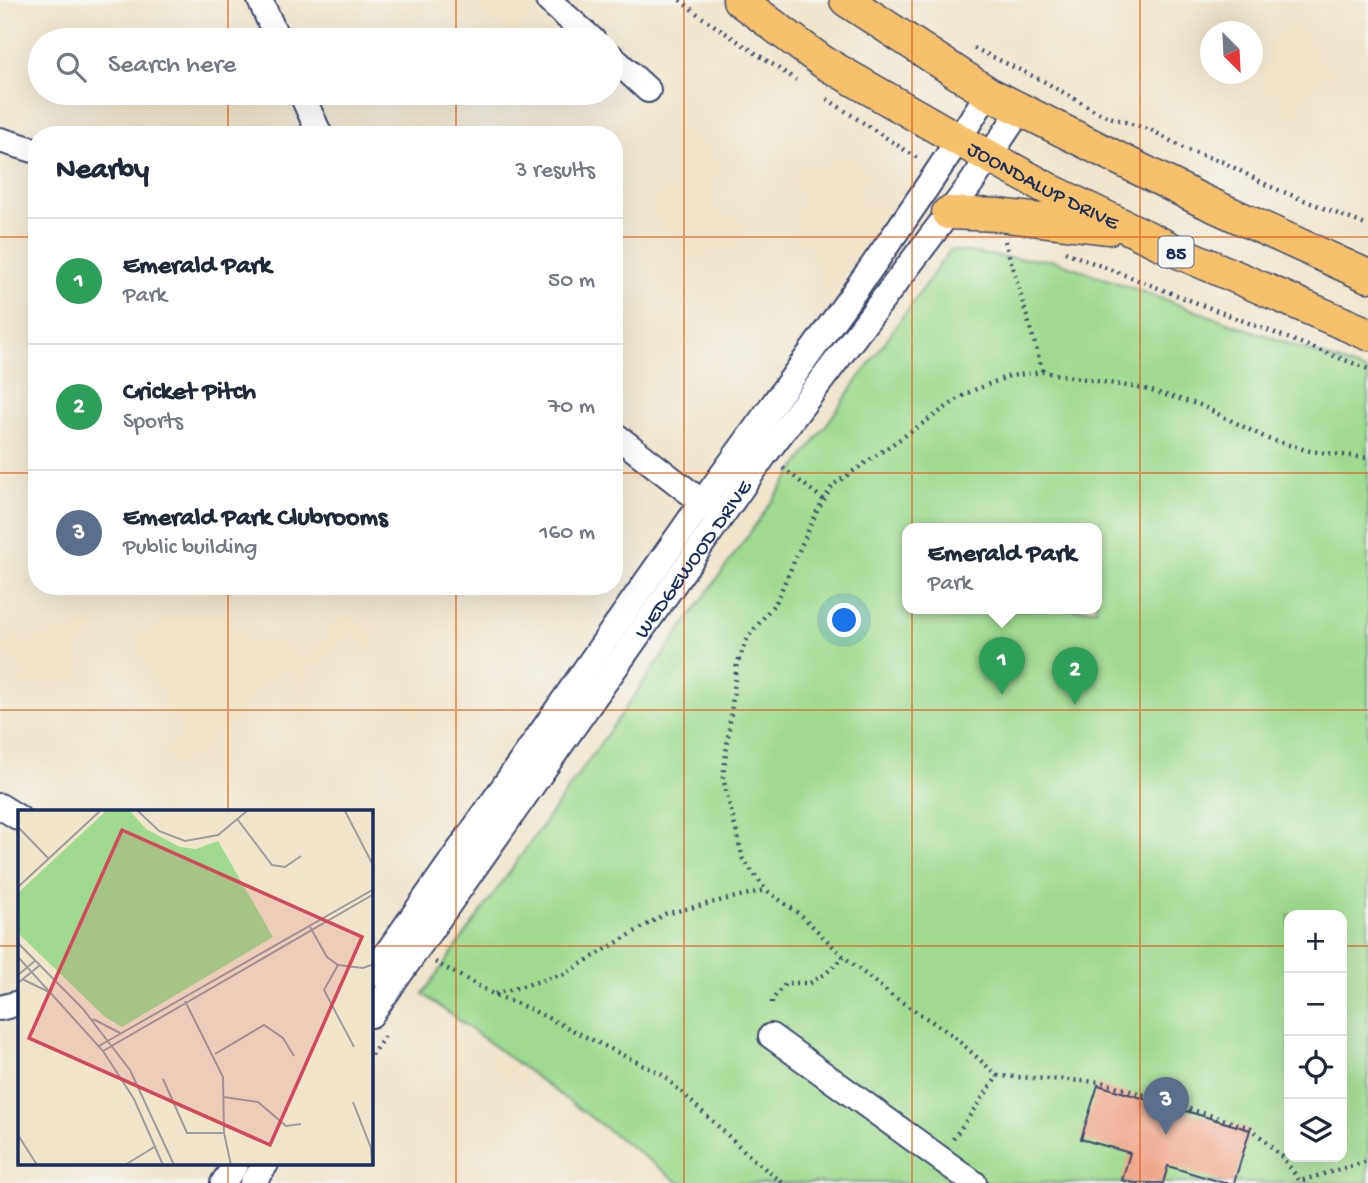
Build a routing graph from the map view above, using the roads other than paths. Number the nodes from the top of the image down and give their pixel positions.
1 (260, 0) edge
2 (548, 0) edge
3 (739, 0) edge
4 (846, 0) edge
5 (273, 28) edge
6 (580, 28) edge
7 (623, 67) edge
8 (648, 90) dead end
9 (988, 93) junction
10 (305, 105) edge
11 (1021, 109) junction
12 (313, 126) edge
13 (0, 140) edge
14 (959, 140) junction
15 (28, 148) edge
16 (991, 157) junction
17 (948, 213) junction
18 (1131, 230) junction
19 (1323, 256) junction
20 (1368, 260) edge
21 (1368, 276) edge
22 (1368, 334) edge
23 (623, 441) edge
24 (712, 510) junction
25 (0, 806) edge
26 (18, 817) edge
27 (373, 972) edge
28 (18, 1003) edge
29 (0, 1008) edge
30 (373, 1012) edge
31 (771, 1036) dead end
32 (235, 1166) edge
33 (265, 1166) edge
34 (223, 1183) edge
35 (252, 1183) edge
36 (974, 1183) edge

1 - 5 street
2 - 6 street
3 - 14 main road, JOONDALUP DRIVE / 85
4 - 9 main road
7 - 8 street
9 - 11 main road
9 - 14 street, WEDGEWOOD DRIVE
10 - 12 street
11 - 16 street, WEDGEWOOD DRIVE
11 - 19 main road
13 - 15 street
14 - 16 main road, JOONDALUP DRIVE / 85
14 - 24 street, WEDGEWOOD DRIVE
16 - 17 street, WEDGEWOOD DRIVE
16 - 18 main road, JOONDALUP DRIVE / 85
17 - 18 main road
17 - 24 street, WEDGEWOOD DRIVE
18 - 22 main road, JOONDALUP DRIVE / 85
19 - 20 main road
19 - 21 main road
23 - 24 street
24 - 27 street, WEDGEWOOD DRIVE
24 - 30 street, WEDGEWOOD DRIVE
25 - 26 street
28 - 29 street
31 - 36 street
32 - 34 street
33 - 35 street

